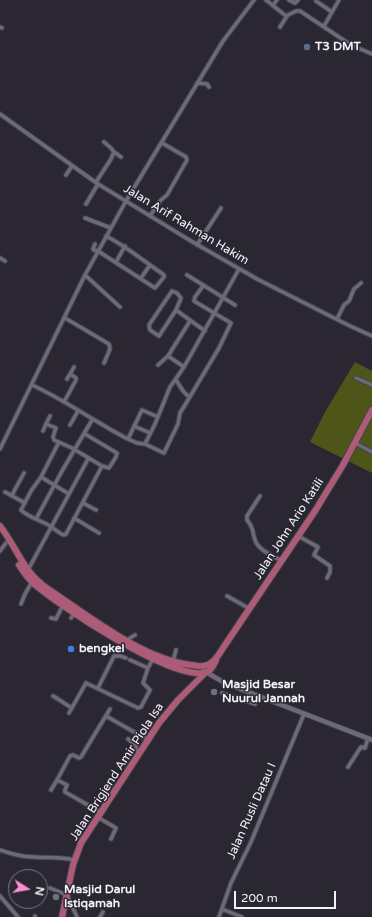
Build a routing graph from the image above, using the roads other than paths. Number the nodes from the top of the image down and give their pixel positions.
1 (254, 0) edge
2 (266, 0) edge
3 (277, 0) edge
4 (289, 0) edge
5 (298, 0) edge
6 (339, 0) edge
7 (316, 1) dead end
8 (272, 5) junction
9 (332, 12) junction
10 (287, 16) junction
11 (324, 26) junction
12 (280, 27) dead end
13 (372, 54) edge
14 (197, 83) junction
15 (209, 87) dead end
16 (0, 114) edge
17 (104, 142) dead end
18 (162, 143) junction
19 (114, 152) junction
20 (121, 157) dead end
21 (72, 166) junction
22 (66, 175) dead end
23 (97, 183) junction
24 (126, 201) junction
25 (86, 204) dead end
26 (221, 208) dead end
27 (150, 216) junction
28 (85, 218) dead end
29 (111, 228) junction
30 (106, 236) junction
31 (96, 244) dead end
32 (197, 245) junction
33 (125, 246) junction
34 (98, 251) junction
35 (0, 258) edge
36 (5, 261) dead end
37 (116, 262) junction
38 (150, 265) junction
39 (240, 269) junction
40 (86, 275) junction
41 (187, 276) dead end
42 (141, 278) junction
43 (361, 283) dead end
44 (203, 286) junction
45 (223, 298) junction
46 (349, 301) junction
47 (354, 301) dead end
48 (235, 305) dead end
49 (120, 307) dead end
50 (176, 310) junction
51 (215, 313) junction
52 (65, 318) junction
53 (337, 319) junction
54 (190, 320) junction
55 (205, 331) junction
56 (372, 336) edge
57 (168, 356) junction
58 (104, 363) dead end
59 (158, 365) dead end
60 (184, 366) junction
61 (74, 367) dead end
62 (70, 374) junction
63 (356, 378) dead end
64 (67, 379) dead end
65 (176, 380) junction
66 (32, 385) junction
67 (372, 386) edge
68 (189, 397) junction
69 (64, 402) junction
70 (372, 410) edge
71 (78, 411) junction
72 (50, 416) dead end
73 (158, 417) junction
74 (92, 420) junction
75 (46, 424) junction
76 (70, 425) dead end
77 (134, 426) junction
78 (43, 431) dead end
79 (85, 434) junction
80 (150, 434) junction
81 (128, 439) junction
82 (59, 442) junction
83 (355, 443) junction
84 (145, 444) junction
85 (0, 449) edge
86 (75, 450) junction
87 (372, 452) edge
88 (88, 458) junction
89 (102, 466) junction
90 (24, 473) dead end
91 (41, 477) junction
92 (54, 485) junction
93 (5, 492) dead end
94 (69, 494) junction
95 (12, 495) junction
96 (260, 496) dead end
97 (25, 503) junction
98 (83, 503) junction
99 (96, 510) dead end
100 (74, 518) junction
101 (36, 519) junction
102 (0, 526) edge
103 (51, 529) junction
104 (0, 533) edge
105 (99, 533) dead end
106 (298, 536) junction
107 (6, 543) junction
108 (0, 551) edge
109 (282, 561) junction
110 (28, 571) junction
111 (327, 578) dead end
112 (32, 582) junction
113 (227, 596) dead end
114 (21, 604) dead end
115 (63, 604) junction
116 (250, 609) junction
117 (51, 618) dead end
118 (135, 635) dead end
119 (128, 641) junction
120 (176, 650) dead end
121 (153, 659) junction
122 (173, 661) junction
123 (148, 668) junction
124 (204, 670) junction
125 (98, 688) junction
126 (249, 692) junction
127 (222, 693) dead end
128 (53, 696) dead end
129 (244, 700) junction
130 (255, 704) dead end
131 (72, 708) junction
132 (110, 709) dead end
133 (69, 714) dead end
134 (304, 714) junction
135 (106, 716) junction
136 (128, 739) dead end
137 (370, 739) edge
138 (148, 740) junction
139 (141, 752) junction
140 (348, 767) dead end
141 (57, 780) junction
142 (51, 790) dead end
143 (100, 815) junction
144 (111, 839) dead end
145 (0, 850) edge
146 (74, 860) junction
147 (50, 888) dead end
148 (67, 895) junction
149 (0, 896) edge
150 (222, 909) junction
151 (102, 912) dead end
152 (18, 917) edge
153 (62, 917) edge
154 (77, 917) edge
155 (100, 917) edge
156 (220, 917) edge
157 (242, 917) edge

1 - 14 street
2 - 8 street
3 - 8 street
4 - 5 street
6 - 9 street
7 - 9 street
8 - 10 street
9 - 11 street
10 - 11 street
10 - 12 street
11 - 13 street
14 - 15 street
14 - 18 street
16 - 21 street, Jalan Arif Rahman Hakim
17 - 19 street
18 - 24 street
18 - 27 street
19 - 20 street
19 - 23 street
21 - 22 street
21 - 23 street, Jalan Arif Rahman Hakim
23 - 24 street, Jalan Arif Rahman Hakim
23 - 25 street
24 - 27 street, Jalan Arif Rahman Hakim
24 - 29 street
26 - 32 street
27 - 32 street, Jalan Arif Rahman Hakim
28 - 29 street
29 - 30 street
30 - 33 street
30 - 34 street
31 - 34 street
32 - 39 street, Jalan Arif Rahman Hakim
33 - 37 street
33 - 38 street
34 - 37 street
34 - 40 street
35 - 36 street
37 - 42 street
38 - 42 street
38 - 42 street
39 - 45 street
39 - 53 street, Jalan Arif Rahman Hakim
40 - 49 street
40 - 52 street
41 - 44 street
43 - 46 street
44 - 45 street
44 - 51 street
45 - 48 street
45 - 51 street
46 - 47 street
46 - 53 street
50 - 50 street
50 - 54 street
51 - 55 street
51 - 68 street
52 - 58 street
52 - 66 street
53 - 56 street, Jalan Arif Rahman Hakim
54 - 55 street
54 - 57 street
55 - 60 street
57 - 59 street
57 - 60 street
60 - 65 street
61 - 62 street
62 - 64 street
62 - 69 street
63 - 67 street
65 - 68 street
65 - 73 street
66 - 69 street
66 - 85 street
68 - 84 street
69 - 71 street
70 - 83 main road, Jalan John Ario Katili
71 - 74 street
71 - 76 street
72 - 75 street
73 - 77 street
73 - 80 street
74 - 79 street
74 - 81 street
75 - 78 street
75 - 82 street
77 - 80 street
77 - 81 street
79 - 86 street
79 - 89 street
80 - 84 street
81 - 84 street
82 - 86 street
82 - 91 street
83 - 87 street
83 - 106 main road, Jalan John Ario Katili
86 - 88 street
86 - 92 street
88 - 89 street
88 - 94 street
89 - 98 street
90 - 95 street
91 - 92 street
91 - 97 street
92 - 94 street
92 - 101 street
93 - 95 street
94 - 103 street
95 - 97 street
96 - 109 street
97 - 101 street
98 - 99 street
98 - 100 street
100 - 103 street
100 - 105 street
101 - 103 street
102 - 110 main road
103 - 110 street
104 - 107 main road
106 - 109 main road, Jalan John Ario Katili
106 - 111 street
107 - 108 street
107 - 112 main road
109 - 116 main road, Jalan John Ario Katili
110 - 119 main road
112 - 114 street
112 - 115 main road
113 - 116 street
115 - 117 street
115 - 121 main road
116 - 124 main road, Jalan John Ario Katili
118 - 119 street
119 - 122 main road
120 - 122 street
121 - 123 street
121 - 124 main road
122 - 124 main road
123 - 125 street
123 - 125 street
124 - 126 street
124 - 138 main road, Jalan Brigjend Amir Piola Isa
125 - 131 street
126 - 129 street
126 - 134 street
127 - 129 street
128 - 131 street
129 - 130 street
131 - 133 street
132 - 135 street
134 - 137 street
134 - 150 street, Jalan Rusli Datau I
135 - 138 street
135 - 141 street
136 - 139 street
137 - 140 street
138 - 139 main road, Jalan Brigjend Amir Piola Isa
139 - 143 main road, Jalan Brigjend Amir Piola Isa
141 - 142 street
141 - 143 street
143 - 144 street
143 - 146 main road, Jalan Brigjend Amir Piola Isa
145 - 146 street
146 - 148 main road, Jalan Brigjend Amir Piola Isa
147 - 148 street
148 - 153 main road, Jalan Brigjend Amir Piola Isa
148 - 154 street
149 - 152 street
150 - 156 street, Jalan Rusli Datau I
150 - 157 street
151 - 155 street

